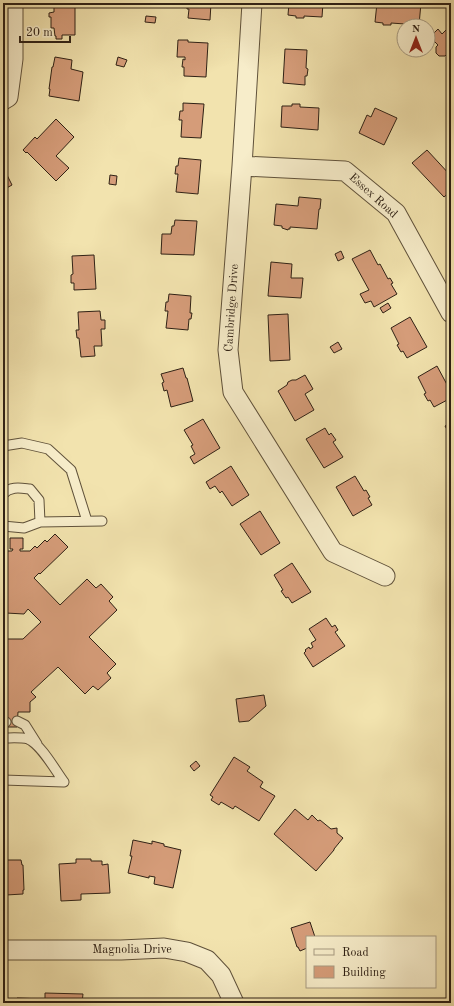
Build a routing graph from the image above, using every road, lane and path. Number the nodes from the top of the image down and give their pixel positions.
1 (13, 3) edge
2 (252, 3) edge
3 (3, 100) edge
4 (242, 166) junction
5 (451, 313) edge
6 (3, 446) edge
7 (3, 494) edge
8 (87, 521) junction
9 (102, 521) dead end
10 (40, 522) junction
11 (3, 526) edge
12 (385, 576) dead end
13 (17, 722) dead end
14 (3, 738) edge
15 (37, 745) junction
16 (3, 780) edge
17 (3, 950) edge
18 (234, 1003) edge

1 - 3 street
2 - 4 street, Cambridge Drive
4 - 5 street, Essex Road
4 - 12 street, Cambridge Drive
6 - 8 lane
7 - 10 lane
8 - 9 lane
8 - 10 lane
10 - 11 lane
13 - 15 lane
14 - 15 lane
15 - 16 lane
17 - 18 street, Magnolia Drive

